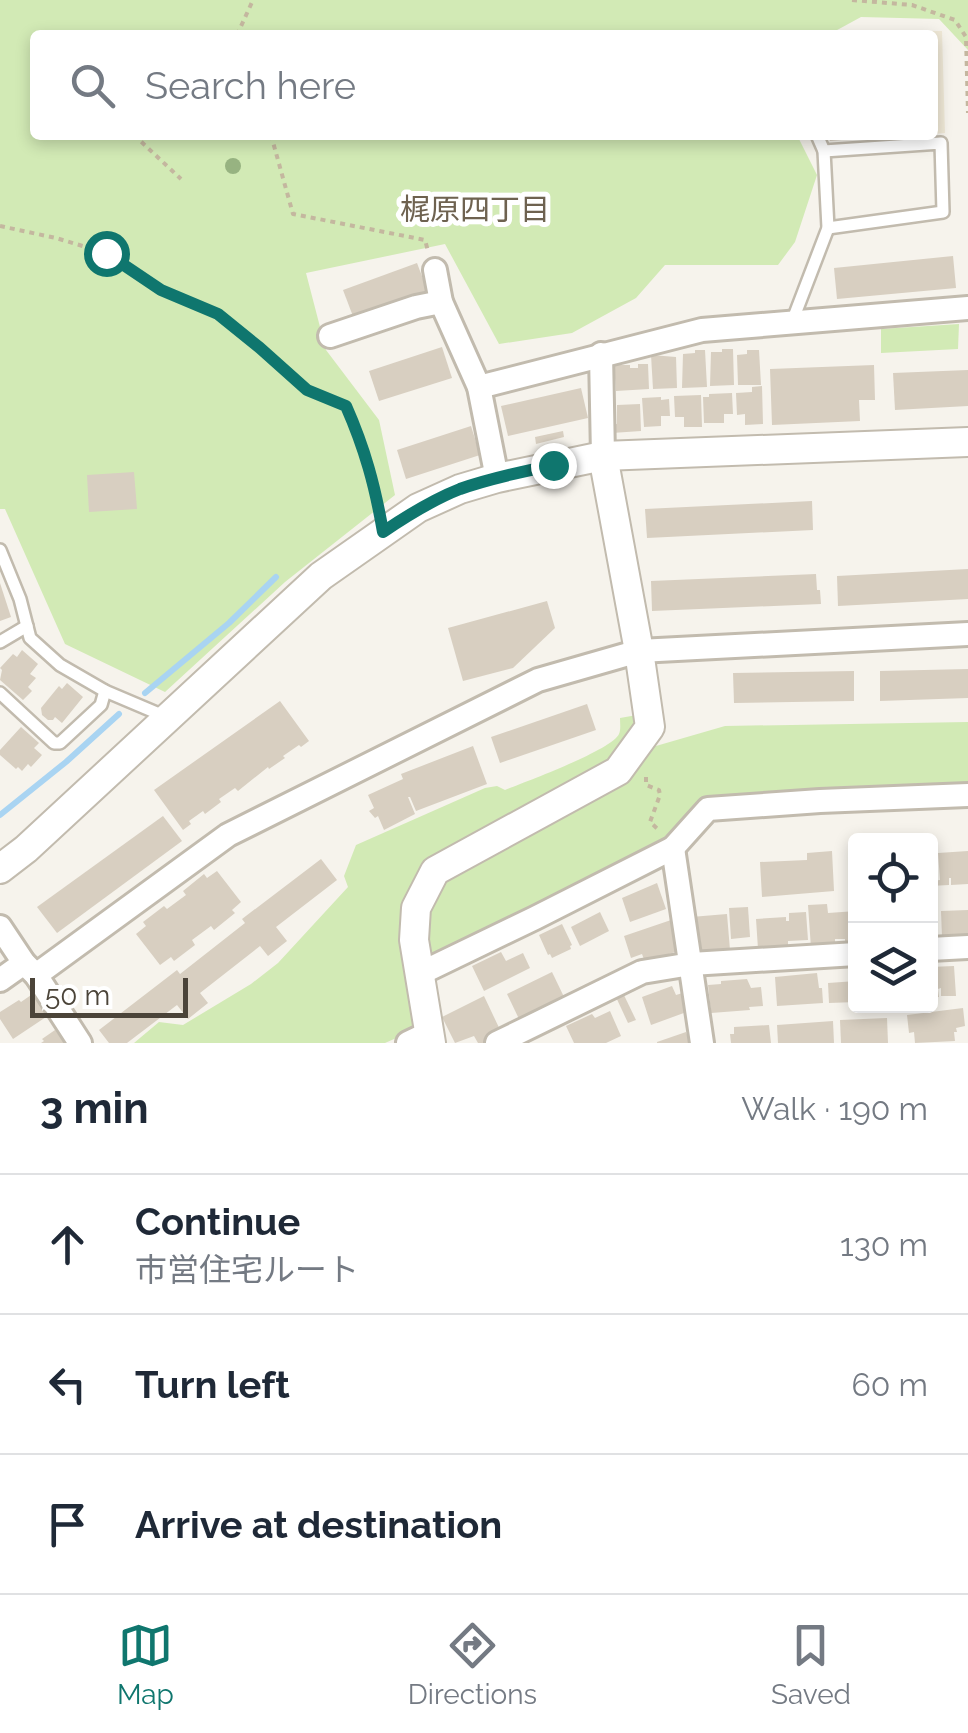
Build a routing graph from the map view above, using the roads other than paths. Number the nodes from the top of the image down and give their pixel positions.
1 (819, 140) edge
2 (824, 151) junction
3 (828, 228) junction
4 (434, 270) road end
5 (441, 302) junction
6 (968, 308) edge
7 (792, 324) junction
8 (330, 336) dead end
9 (601, 354) junction
10 (479, 387) junction
11 (968, 442) edge
12 (602, 456) junction
13 (496, 478) junction
14 (0, 550) edge
15 (27, 626) junction
16 (968, 634) edge
17 (0, 642) edge
18 (639, 651) junction
19 (105, 691) junction
20 (0, 693) edge
21 (168, 718) junction
22 (968, 795) edge
23 (673, 848) junction
24 (0, 870) edge
25 (0, 928) edge
26 (968, 947) edge
27 (938, 949) edge
28 (848, 954) edge
29 (692, 964) junction
30 (30, 969) junction
31 (419, 974) junction
32 (0, 980) edge
33 (423, 1040) edge
34 (80, 1043) edge
35 (498, 1043) edge
36 (702, 1043) edge

1 - 2 lane
2 - 3 lane
2 - 3 lane
3 - 7 lane
4 - 5 street
5 - 8 street
5 - 10 street
6 - 7 street
7 - 9 street
9 - 10 street
9 - 12 street
10 - 13 street
11 - 12 street
12 - 13 street
12 - 18 street
13 - 21 street
14 - 15 lane
15 - 17 lane
15 - 19 lane
16 - 18 street
18 - 30 street
18 - 31 street
19 - 20 lane
19 - 21 lane
21 - 24 street
22 - 23 street
23 - 29 street
23 - 31 street
25 - 30 street
26 - 27 street
28 - 29 street
29 - 35 street
29 - 36 street
30 - 32 street
30 - 34 street
31 - 33 street

